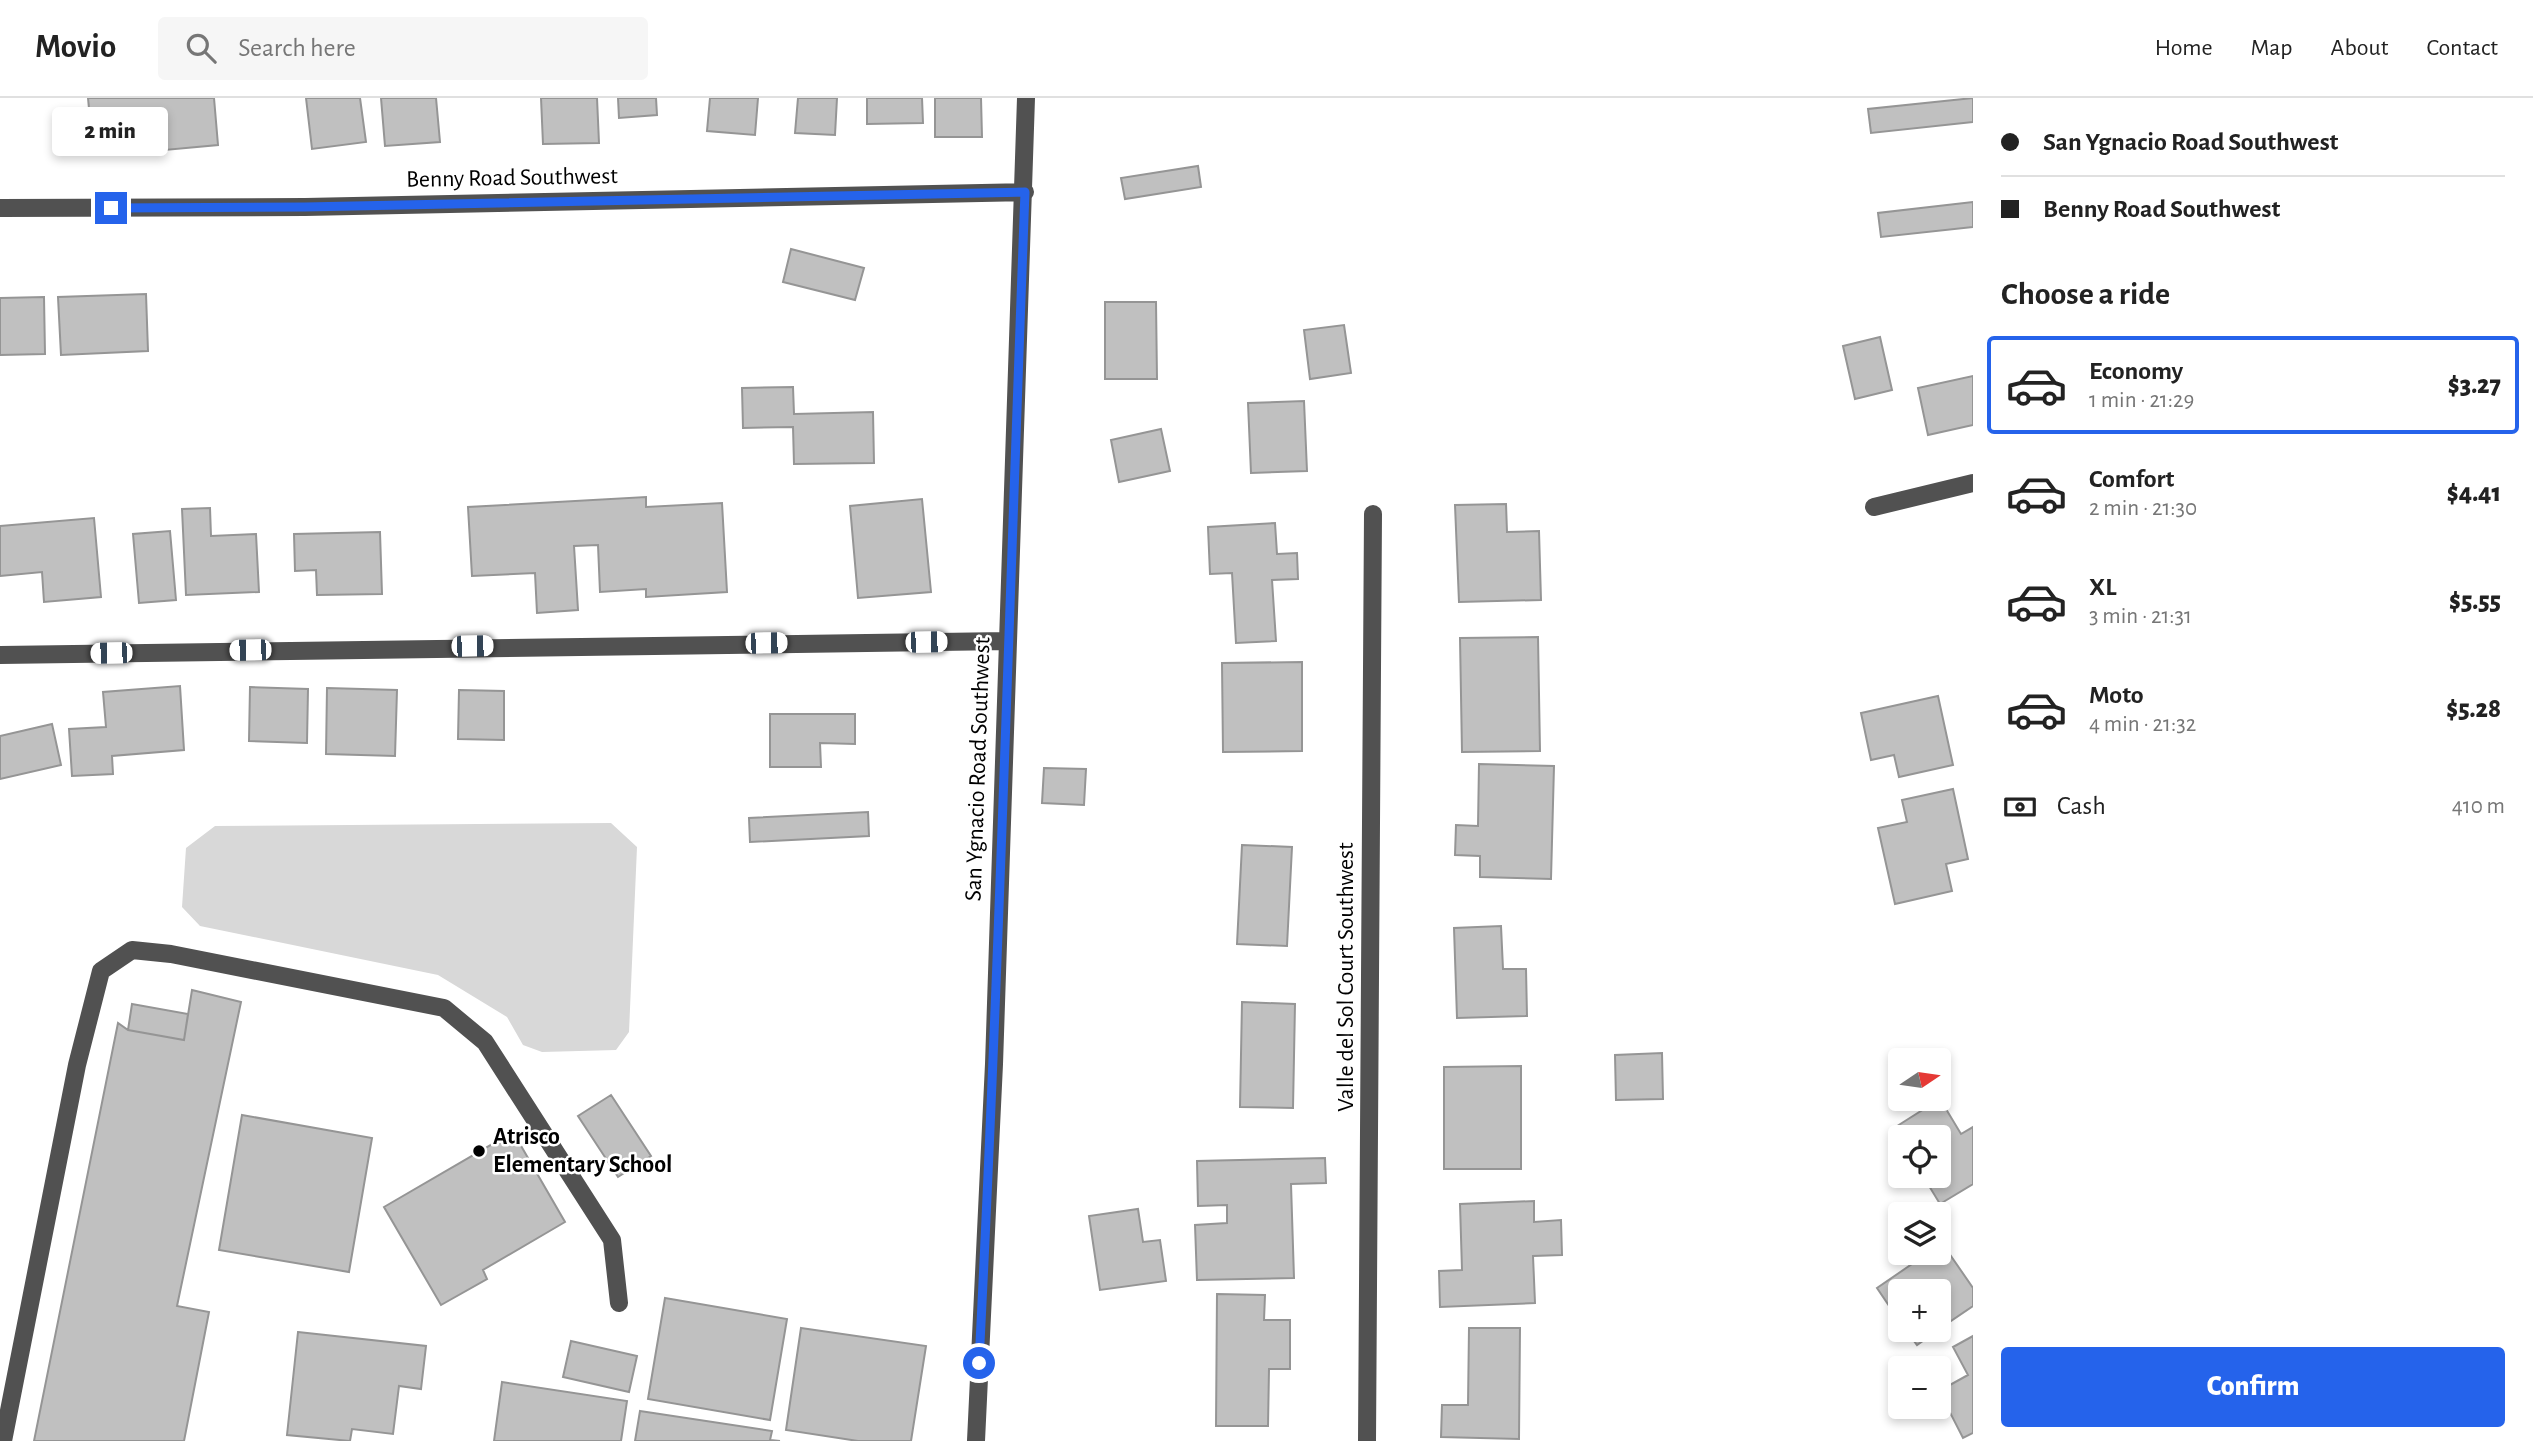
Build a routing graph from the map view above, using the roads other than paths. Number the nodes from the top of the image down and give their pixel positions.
1 (1026, 98) edge
2 (1025, 192) junction
3 (0, 208) edge
4 (1973, 483) edge
5 (1874, 507) dead end
6 (1373, 514) dead end
7 (1007, 641) junction
8 (0, 655) edge
9 (619, 1303) dead end
10 (3, 1441) edge
11 (976, 1441) edge
12 (1367, 1441) edge

1 - 2 street, San Ygnacio Road Southwest
2 - 3 street, Benny Road Southwest
2 - 7 street, San Ygnacio Road Southwest
4 - 5 street
6 - 12 street, Valle del Sol Court Southwest
7 - 8 street
7 - 11 street, San Ygnacio Road Southwest
9 - 10 street

